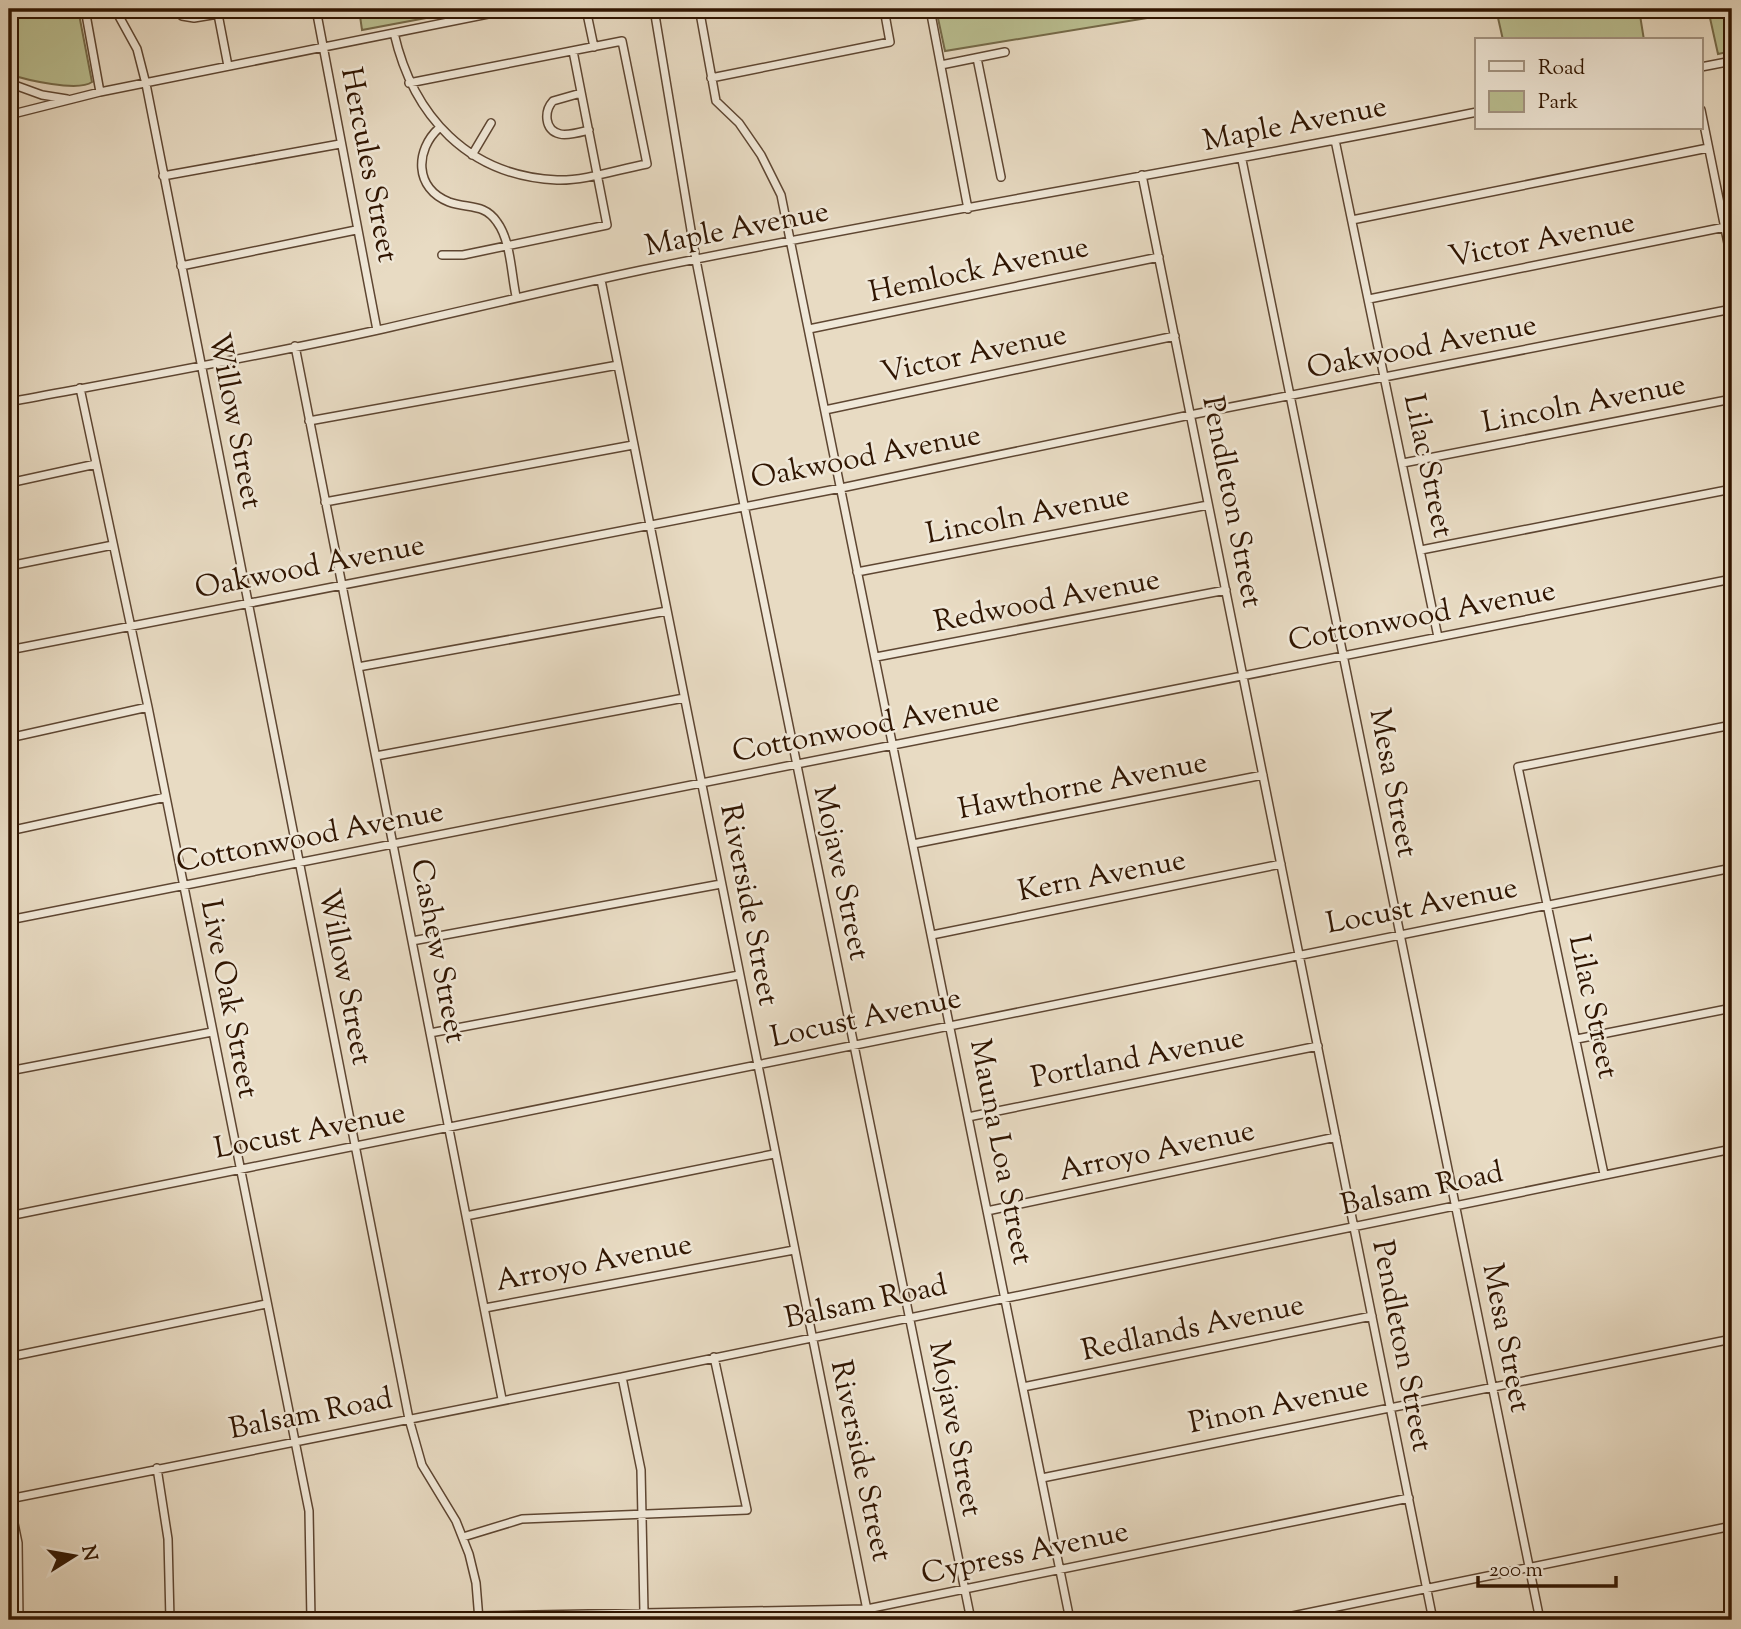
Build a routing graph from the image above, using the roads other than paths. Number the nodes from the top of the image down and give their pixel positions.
1 (85, 9) edge
2 (115, 9) edge
3 (316, 9) edge
4 (513, 9) edge
5 (586, 9) edge
6 (654, 9) edge
7 (721, 9) edge
8 (884, 9) edge
9 (930, 9) edge
10 (217, 11) edge
11 (182, 16) dead end
12 (394, 33) junction
13 (323, 46) junction
14 (594, 47) junction
15 (573, 51) junction
16 (1005, 52) dead end
17 (977, 58) junction
18 (1732, 61) edge
19 (941, 65) junction
20 (228, 66) junction
21 (1702, 67) edge
22 (711, 78) junction
23 (9, 83) edge
24 (409, 83) junction
25 (146, 84) junction
26 (100, 92) junction
27 (581, 93) junction
28 (68, 99) junction
29 (1475, 112) edge
30 (9, 115) edge
31 (1702, 115) edge
32 (491, 123) dead end
33 (439, 128) junction
34 (589, 130) junction
35 (1335, 140) junction
36 (340, 144) junction
37 (1708, 148) junction
38 (472, 155) junction
39 (1242, 160) junction
40 (598, 174) junction
41 (1142, 175) junction
42 (163, 176) junction
43 (1001, 177) dead end
44 (968, 209) junction
45 (1352, 220) junction
46 (1725, 228) junction
47 (356, 230) junction
48 (792, 243) junction
49 (506, 245) junction
50 (442, 255) dead end
51 (1159, 257) junction
52 (696, 260) junction
53 (1732, 263) edge
54 (181, 266) junction
55 (601, 280) junction
56 (516, 296) junction
57 (1369, 299) junction
58 (1732, 309) edge
59 (809, 329) junction
60 (377, 330) junction
61 (1175, 336) junction
62 (295, 346) junction
63 (199, 364) junction
64 (618, 365) junction
65 (1385, 379) junction
66 (80, 388) junction
67 (1291, 397) junction
68 (1732, 398) edge
69 (9, 402) edge
70 (825, 410) junction
71 (1191, 415) junction
72 (309, 421) junction
73 (634, 445) junction
74 (1403, 463) junction
75 (96, 464) junction
76 (9, 483) edge
77 (841, 488) junction
78 (1732, 489) edge
79 (325, 502) junction
80 (744, 505) junction
81 (1209, 505) junction
82 (649, 524) junction
83 (113, 545) junction
84 (1421, 550) junction
85 (9, 566) edge
86 (857, 572) junction
87 (1732, 579) edge
88 (342, 586) junction
89 (1226, 590) junction
90 (247, 604) junction
91 (667, 611) junction
92 (131, 626) junction
93 (1438, 637) junction
94 (9, 650) edge
95 (1343, 656) junction
96 (876, 657) junction
97 (358, 667) junction
98 (1243, 676) junction
99 (684, 698) junction
100 (148, 707) junction
101 (1732, 725) edge
102 (9, 738) edge
103 (892, 746) junction
104 (376, 756) junction
105 (795, 766) junction
106 (1263, 775) junction
107 (701, 784) junction
108 (166, 797) junction
109 (9, 831) edge
110 (913, 844) junction
111 (393, 845) junction
112 (298, 863) junction
113 (1281, 864) junction
114 (1732, 868) edge
115 (721, 884) junction
116 (183, 887) junction
117 (1548, 906) junction
118 (9, 920) edge
119 (932, 934) junction
120 (1399, 934) junction
121 (412, 941) junction
122 (1299, 955) junction
123 (739, 975) junction
124 (1732, 1008) edge
125 (951, 1025) junction
126 (212, 1032) junction
127 (430, 1032) junction
128 (1577, 1039) junction
129 (853, 1046) junction
130 (1318, 1046) junction
131 (757, 1065) junction
132 (9, 1071) edge
133 (968, 1116) junction
134 (449, 1128) junction
135 (1336, 1137) junction
136 (355, 1146) junction
137 (1732, 1149) edge
138 (774, 1154) junction
139 (240, 1169) junction
140 (1604, 1174) junction
141 (1456, 1207) junction
142 (986, 1210) junction
143 (9, 1216) edge
144 (466, 1216) junction
145 (1354, 1227) junction
146 (794, 1250) junction
147 (1007, 1298) junction
148 (266, 1304) junction
149 (485, 1308) junction
150 (1372, 1316) junction
151 (908, 1317) junction
152 (811, 1338) junction
153 (1732, 1339) edge
154 (9, 1357) edge
155 (714, 1357) junction
156 (622, 1377) junction
157 (1023, 1387) junction
158 (1492, 1387) junction
159 (502, 1399) junction
160 (1390, 1406) junction
161 (409, 1419) junction
162 (293, 1440) junction
163 (157, 1468) junction
164 (1042, 1478) junction
165 (1409, 1498) junction
166 (9, 1499) edge
167 (641, 1514) junction
168 (1732, 1526) edge
169 (463, 1537) junction
170 (1529, 1567) junction
171 (1060, 1570) junction
172 (1427, 1589) junction
173 (964, 1591) junction
174 (867, 1609) junction
175 (644, 1612) junction
176 (479, 1618) edge
177 (19, 1620) edge
178 (170, 1620) edge
179 (311, 1620) edge
180 (869, 1620) edge
181 (971, 1620) edge
182 (1070, 1620) edge
183 (1273, 1620) edge
184 (1433, 1620) edge
185 (1540, 1620) edge

1 - 26 street
2 - 25 street
3 - 13 street, Hercules Street
4 - 12 street
5 - 14 street
6 - 52 street, Mojave Street
7 - 22 street, Mauna Loa Street
8 - 22 street
9 - 19 street
10 - 11 street
10 - 20 street
12 - 13 street
12 - 24 street
13 - 20 street
13 - 36 street, Hercules Street
14 - 15 street
14 - 40 street
15 - 24 street
15 - 27 street
16 - 17 street
17 - 19 street
17 - 43 street
18 - 21 street
19 - 44 street
20 - 25 street
22 - 48 street, Mauna Loa Street
23 - 28 street
24 - 33 street
25 - 26 street
25 - 42 street, Willow Street
26 - 28 street
27 - 34 street
27 - 34 street
28 - 30 street
29 - 35 street, Maple Avenue
31 - 37 street
32 - 38 street
33 - 38 street
33 - 49 street
34 - 40 street
35 - 39 street, Maple Avenue
35 - 45 street, Lilac Street
36 - 42 street
36 - 47 street, Hercules Street
37 - 45 street
37 - 46 street
38 - 40 street
39 - 41 street, Maple Avenue
39 - 67 street, Mesa Street
40 - 49 street
41 - 44 street, Maple Avenue
41 - 51 street, Pendleton Street
42 - 54 street, Willow Street
44 - 48 street, Maple Avenue
45 - 57 street, Lilac Street
46 - 53 street
46 - 57 street, Victor Avenue
47 - 54 street
47 - 60 street, Hercules Street
48 - 52 street, Maple Avenue
48 - 59 street, Mauna Loa Street
49 - 50 street
49 - 56 street
51 - 59 street, Hemlock Avenue
51 - 61 street, Pendleton Street
52 - 55 street, Maple Avenue
52 - 80 street, Mojave Street
54 - 63 street, Willow Street
55 - 56 street, Maple Avenue
55 - 64 street, Riverside Street
56 - 60 street, Maple Avenue
57 - 65 street, Lilac Street
58 - 65 street, Oakwood Avenue
59 - 70 street, Mauna Loa Street
60 - 62 street, Maple Avenue
61 - 70 street, Victor Avenue
61 - 71 street, Pendleton Street
62 - 63 street, Maple Avenue
62 - 72 street, Cashew Street
63 - 66 street, Maple Avenue
63 - 90 street, Willow Street
64 - 72 street
64 - 73 street, Riverside Street
65 - 67 street, Oakwood Avenue
65 - 74 street, Lilac Street
66 - 69 street, Maple Avenue
66 - 75 street, Live Oak Street
67 - 71 street, Oakwood Avenue
67 - 95 street, Mesa Street
68 - 74 street, Lincoln Avenue
70 - 77 street, Mauna Loa Street
71 - 77 street, Oakwood Avenue
71 - 81 street, Pendleton Street
72 - 79 street, Cashew Street
73 - 79 street
73 - 82 street, Riverside Street
74 - 84 street, Lilac Street
75 - 76 street
75 - 83 street, Live Oak Street
77 - 80 street, Oakwood Avenue
77 - 86 street, Mauna Loa Street
78 - 84 street
79 - 88 street, Cashew Street
80 - 82 street, Oakwood Avenue
80 - 105 street, Mojave Street
81 - 86 street, Lincoln Avenue
81 - 89 street, Pendleton Street
82 - 88 street, Oakwood Avenue
82 - 91 street, Riverside Street
83 - 85 street
83 - 92 street, Live Oak Street
84 - 93 street, Lilac Street
86 - 96 street, Mauna Loa Street
87 - 93 street, Cottonwood Avenue
88 - 90 street, Oakwood Avenue
88 - 97 street, Cashew Street
89 - 96 street, Redwood Avenue
89 - 98 street, Pendleton Street
90 - 92 street, Oakwood Avenue
90 - 112 street, Willow Street
91 - 97 street
91 - 99 street, Riverside Street
92 - 94 street, Oakwood Avenue
92 - 100 street, Live Oak Street
93 - 95 street, Cottonwood Avenue
95 - 98 street, Cottonwood Avenue
95 - 120 street, Mesa Street
96 - 103 street, Mauna Loa Street
97 - 104 street, Cashew Street
98 - 103 street, Cottonwood Avenue
98 - 106 street, Pendleton Street
99 - 104 street
99 - 107 street, Riverside Street
100 - 102 street
100 - 108 street, Live Oak Street
101 - 117 street, Lilac Street
103 - 105 street, Cottonwood Avenue
103 - 110 street, Mauna Loa Street
104 - 111 street, Cashew Street
105 - 107 street, Cottonwood Avenue
105 - 129 street, Mojave Street
106 - 110 street, Hawthorne Avenue
106 - 113 street, Pendleton Street
107 - 111 street, Cottonwood Avenue
107 - 115 street, Riverside Street
108 - 109 street
108 - 116 street, Live Oak Street
110 - 119 street, Mauna Loa Street
111 - 112 street, Cottonwood Avenue
111 - 121 street, Cashew Street
112 - 116 street, Cottonwood Avenue
112 - 136 street, Willow Street
113 - 119 street, Kern Avenue
113 - 122 street, Pendleton Street
114 - 117 street, Locust Avenue
115 - 121 street
115 - 123 street, Riverside Street
116 - 118 street, Cottonwood Avenue
116 - 126 street, Live Oak Street
117 - 120 street, Locust Avenue
117 - 128 street, Lilac Street
119 - 125 street, Mauna Loa Street
120 - 122 street, Locust Avenue
120 - 141 street, Mesa Street
121 - 127 street, Cashew Street
122 - 125 street, Locust Avenue
122 - 130 street, Pendleton Street
123 - 127 street
123 - 131 street, Riverside Street
124 - 128 street
125 - 129 street, Locust Avenue
125 - 133 street, Mauna Loa Street
126 - 132 street
126 - 139 street, Live Oak Street
127 - 134 street, Cashew Street
128 - 140 street, Lilac Street
129 - 131 street, Locust Avenue
129 - 151 street, Mojave Street
130 - 133 street, Portland Avenue
130 - 135 street, Pendleton Street
131 - 134 street, Locust Avenue
131 - 138 street, Riverside Street
133 - 142 street, Mauna Loa Street
134 - 136 street, Locust Avenue
134 - 144 street, Cashew Street
135 - 142 street, Arroyo Avenue
135 - 145 street, Pendleton Street
136 - 139 street, Locust Avenue
136 - 161 street, Willow Street
137 - 140 street, Balsam Road
138 - 144 street
138 - 146 street, Riverside Street
139 - 143 street, Locust Avenue
139 - 148 street, Live Oak Street
140 - 141 street, Balsam Road
141 - 145 street, Balsam Road
141 - 158 street, Mesa Street
142 - 147 street, Mauna Loa Street
144 - 149 street, Cashew Street
145 - 147 street, Balsam Road
145 - 150 street, Pendleton Street
146 - 149 street, Arroyo Avenue
146 - 152 street, Riverside Street
147 - 151 street, Balsam Road
147 - 157 street, Mauna Loa Street
148 - 154 street
148 - 162 street, Live Oak Street
149 - 159 street, Cashew Street
150 - 157 street, Redlands Avenue
150 - 160 street, Pendleton Street
151 - 152 street, Balsam Road
151 - 173 street, Mojave Street
152 - 155 street, Balsam Road
152 - 174 street, Riverside Street
153 - 158 street, Pinon Avenue
155 - 156 street, Balsam Road
155 - 167 street
156 - 159 street, Balsam Road
156 - 167 street
157 - 164 street, Mauna Loa Street
158 - 160 street, Pinon Avenue
158 - 170 street, Mesa Street
159 - 161 street, Balsam Road
160 - 164 street, Pinon Avenue
160 - 165 street, Pendleton Street
161 - 162 street, Balsam Road
161 - 169 street, Willow Street
162 - 163 street, Balsam Road
162 - 179 street, Live Oak Street
163 - 166 street, Balsam Road
163 - 178 street
164 - 171 street, Mauna Loa Street
165 - 171 street, Cypress Avenue
165 - 172 street, Pendleton Street
166 - 177 street
167 - 169 street
167 - 175 street
168 - 170 street
169 - 176 street, Willow Street
170 - 172 street
170 - 185 street, Mesa Street
171 - 173 street, Cypress Avenue
171 - 182 street, Mauna Loa Street
172 - 183 street
172 - 184 street, Pendleton Street
173 - 174 street, Cypress Avenue
173 - 181 street, Mojave Street
174 - 175 street, Cypress Avenue
174 - 180 street, Riverside Street
175 - 176 street, Cypress Avenue

